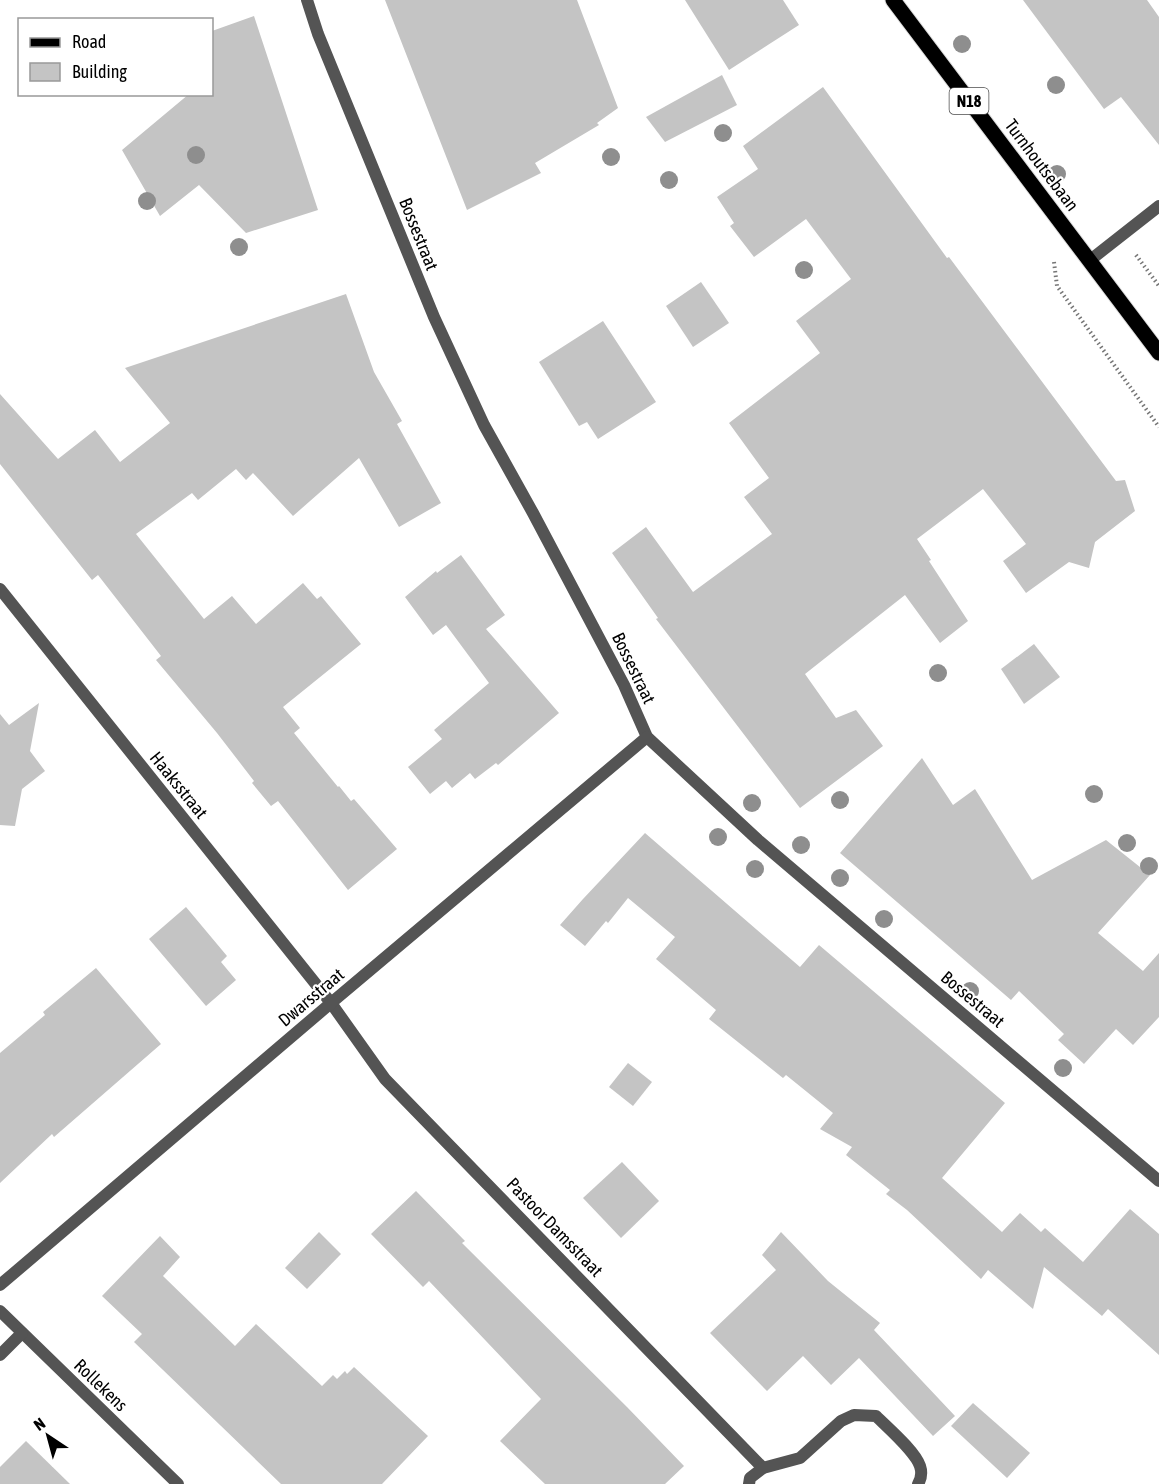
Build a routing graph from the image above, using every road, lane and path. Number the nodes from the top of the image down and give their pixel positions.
1 (307, 0) edge
2 (893, 0) edge
3 (1159, 206) edge
4 (1053, 254) dead end
5 (1089, 261) junction
6 (1159, 353) edge
7 (1159, 427) edge
8 (0, 590) edge
9 (647, 737) junction
10 (331, 1003) junction
11 (1159, 1180) edge
12 (0, 1286) edge
13 (0, 1311) edge
14 (22, 1333) junction
15 (0, 1355) edge
16 (763, 1468) junction
17 (178, 1484) edge
18 (749, 1484) edge
19 (918, 1484) edge

1 - 9 street, Bossestraat
2 - 5 main road, Turnhoutsebaan / N18
3 - 5 street
4 - 7 path
5 - 6 main road, Turnhoutsebaan / N18
8 - 10 street, Haaksstraat
9 - 10 street, Dwarsstraat
9 - 11 street, Bossestraat
10 - 12 street, Dwarsstraat
10 - 16 street, Pastoor Damsstraat
13 - 14 street, Rollekens
14 - 15 street
14 - 17 street, Rollekens
16 - 18 street
16 - 19 street

